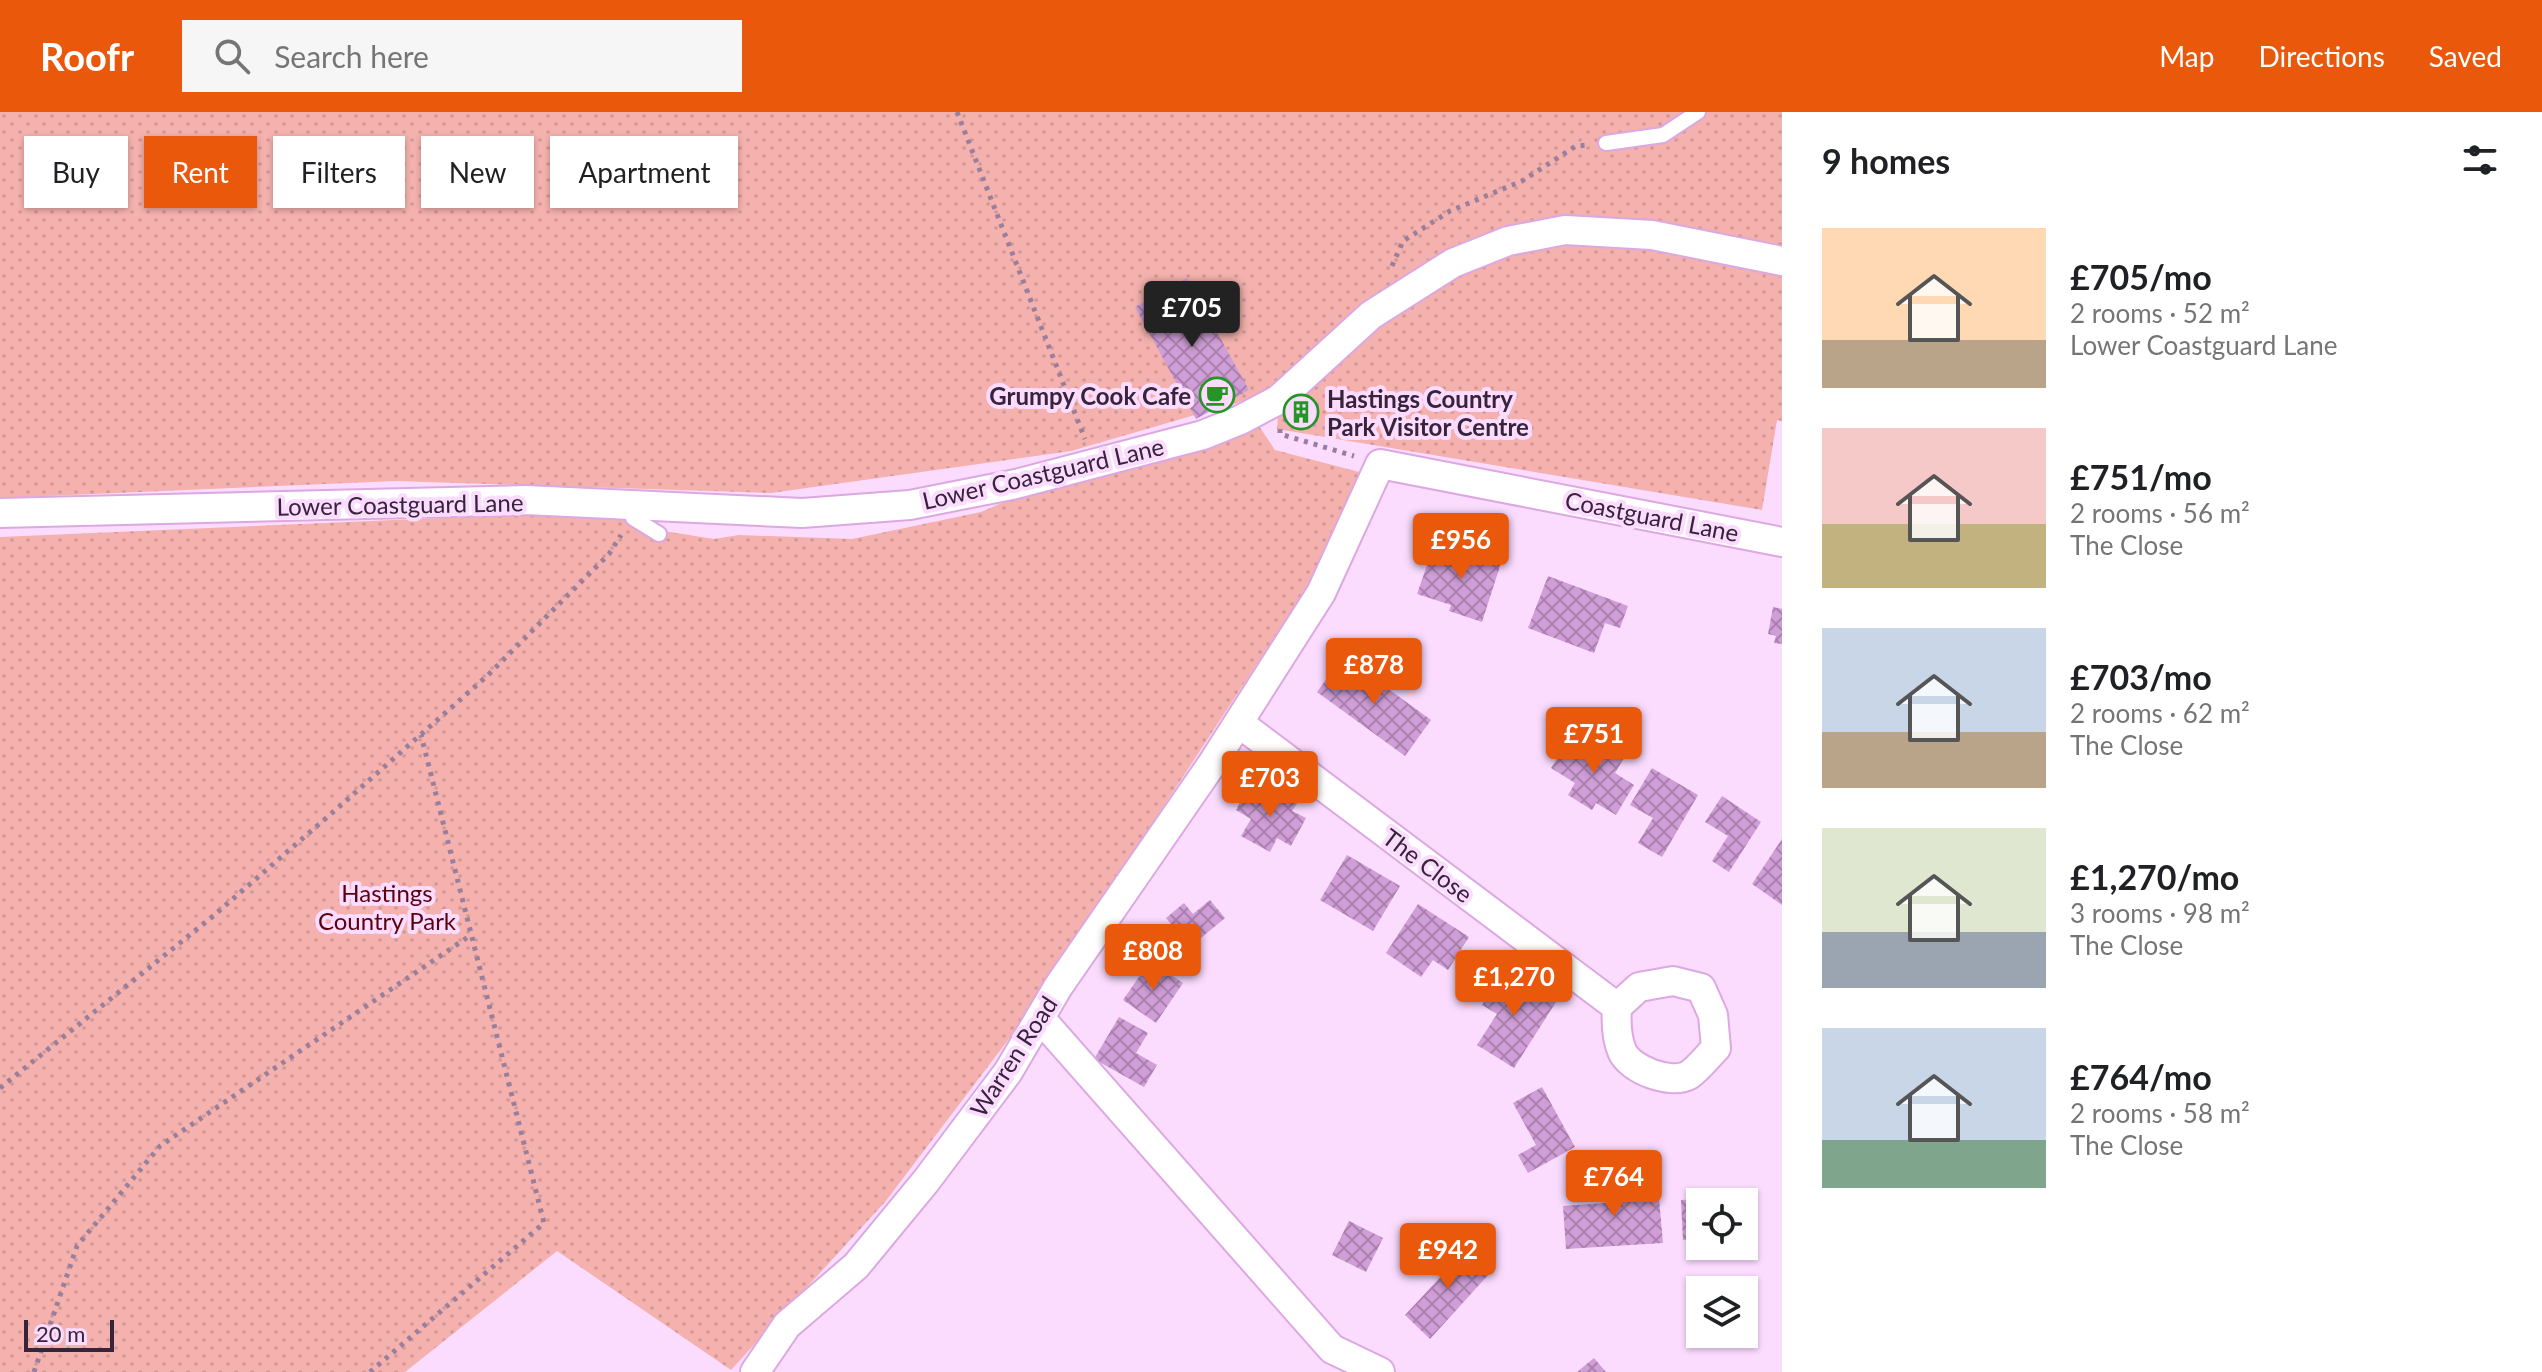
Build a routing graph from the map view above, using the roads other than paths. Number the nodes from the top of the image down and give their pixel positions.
1 (1698, 112) edge
2 (1606, 143) road end
3 (1782, 261) edge
4 (1380, 464) joint
5 (637, 512) junction
6 (0, 513) edge
7 (659, 534) dead end
8 (1782, 542) edge
9 (1239, 723) junction
10 (1617, 1007) dead end
11 (1040, 1018) junction
12 (755, 1372) edge
13 (1380, 1372) edge

1 - 2 lane
3 - 5 street, Lower Coastguard Lane
4 - 8 street, Coastguard Lane
4 - 9 street, Warren Road
5 - 6 street, Lower Coastguard Lane
5 - 7 lane
9 - 10 street, The Close
9 - 11 street, Warren Road
11 - 12 street, Warren Road
11 - 13 street

